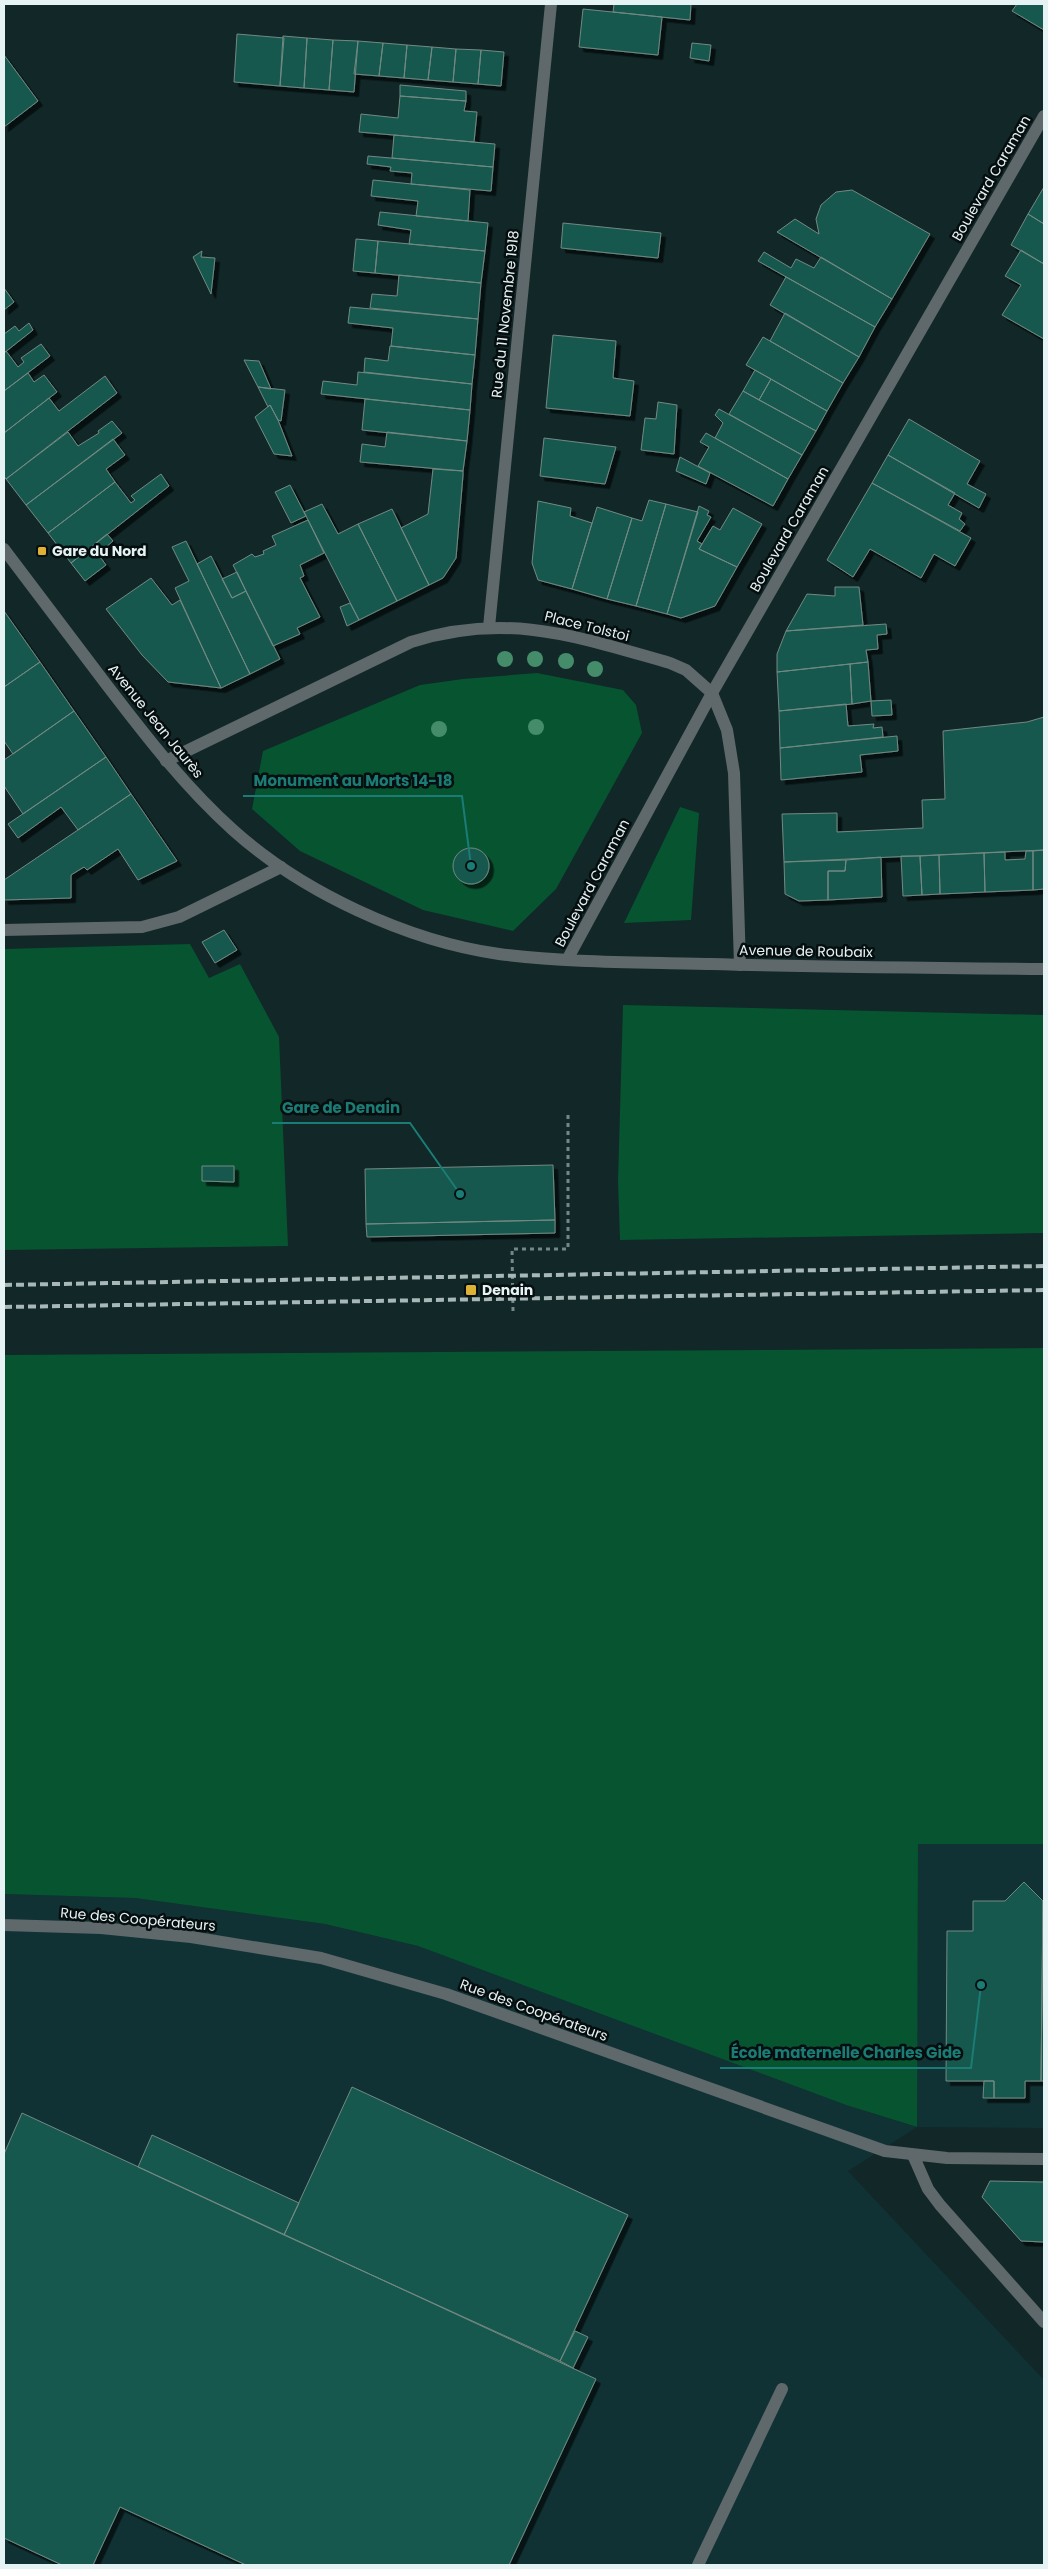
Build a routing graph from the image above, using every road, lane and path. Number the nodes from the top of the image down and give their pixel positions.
1 (552, 4) edge
2 (1044, 116) edge
3 (4, 549) edge
4 (489, 627) junction
5 (712, 692) junction
6 (166, 761) junction
7 (281, 867) junction
8 (4, 930) edge
9 (567, 960) junction
10 (740, 965) junction
11 (1044, 969) edge
12 (568, 1114) dead end
13 (513, 1311) dead end
14 (4, 1925) edge
15 (913, 2156) junction
16 (1044, 2159) edge
17 (1044, 2322) edge
18 (782, 2389) dead end
19 (698, 2565) edge

1 - 4 street, Rue du 11 Novembre 1918
2 - 5 street, Boulevard Caraman
3 - 6 street, Avenue Jean Jaurès
4 - 5 street, Place Tolstoi
4 - 6 street, Place Tolstoi
5 - 9 street, Boulevard Caraman
5 - 10 street, Place Tolstoi
6 - 7 street, Avenue Jean Jaurès
7 - 8 street
7 - 9 street, Avenue Jean Jaurès
9 - 10 street, Avenue de Roubaix
10 - 11 street, Avenue de Roubaix
12 - 13 path
14 - 15 street, Rue des Coopérateurs
15 - 16 street, Rue des Coopérateurs
15 - 17 street
18 - 19 street

